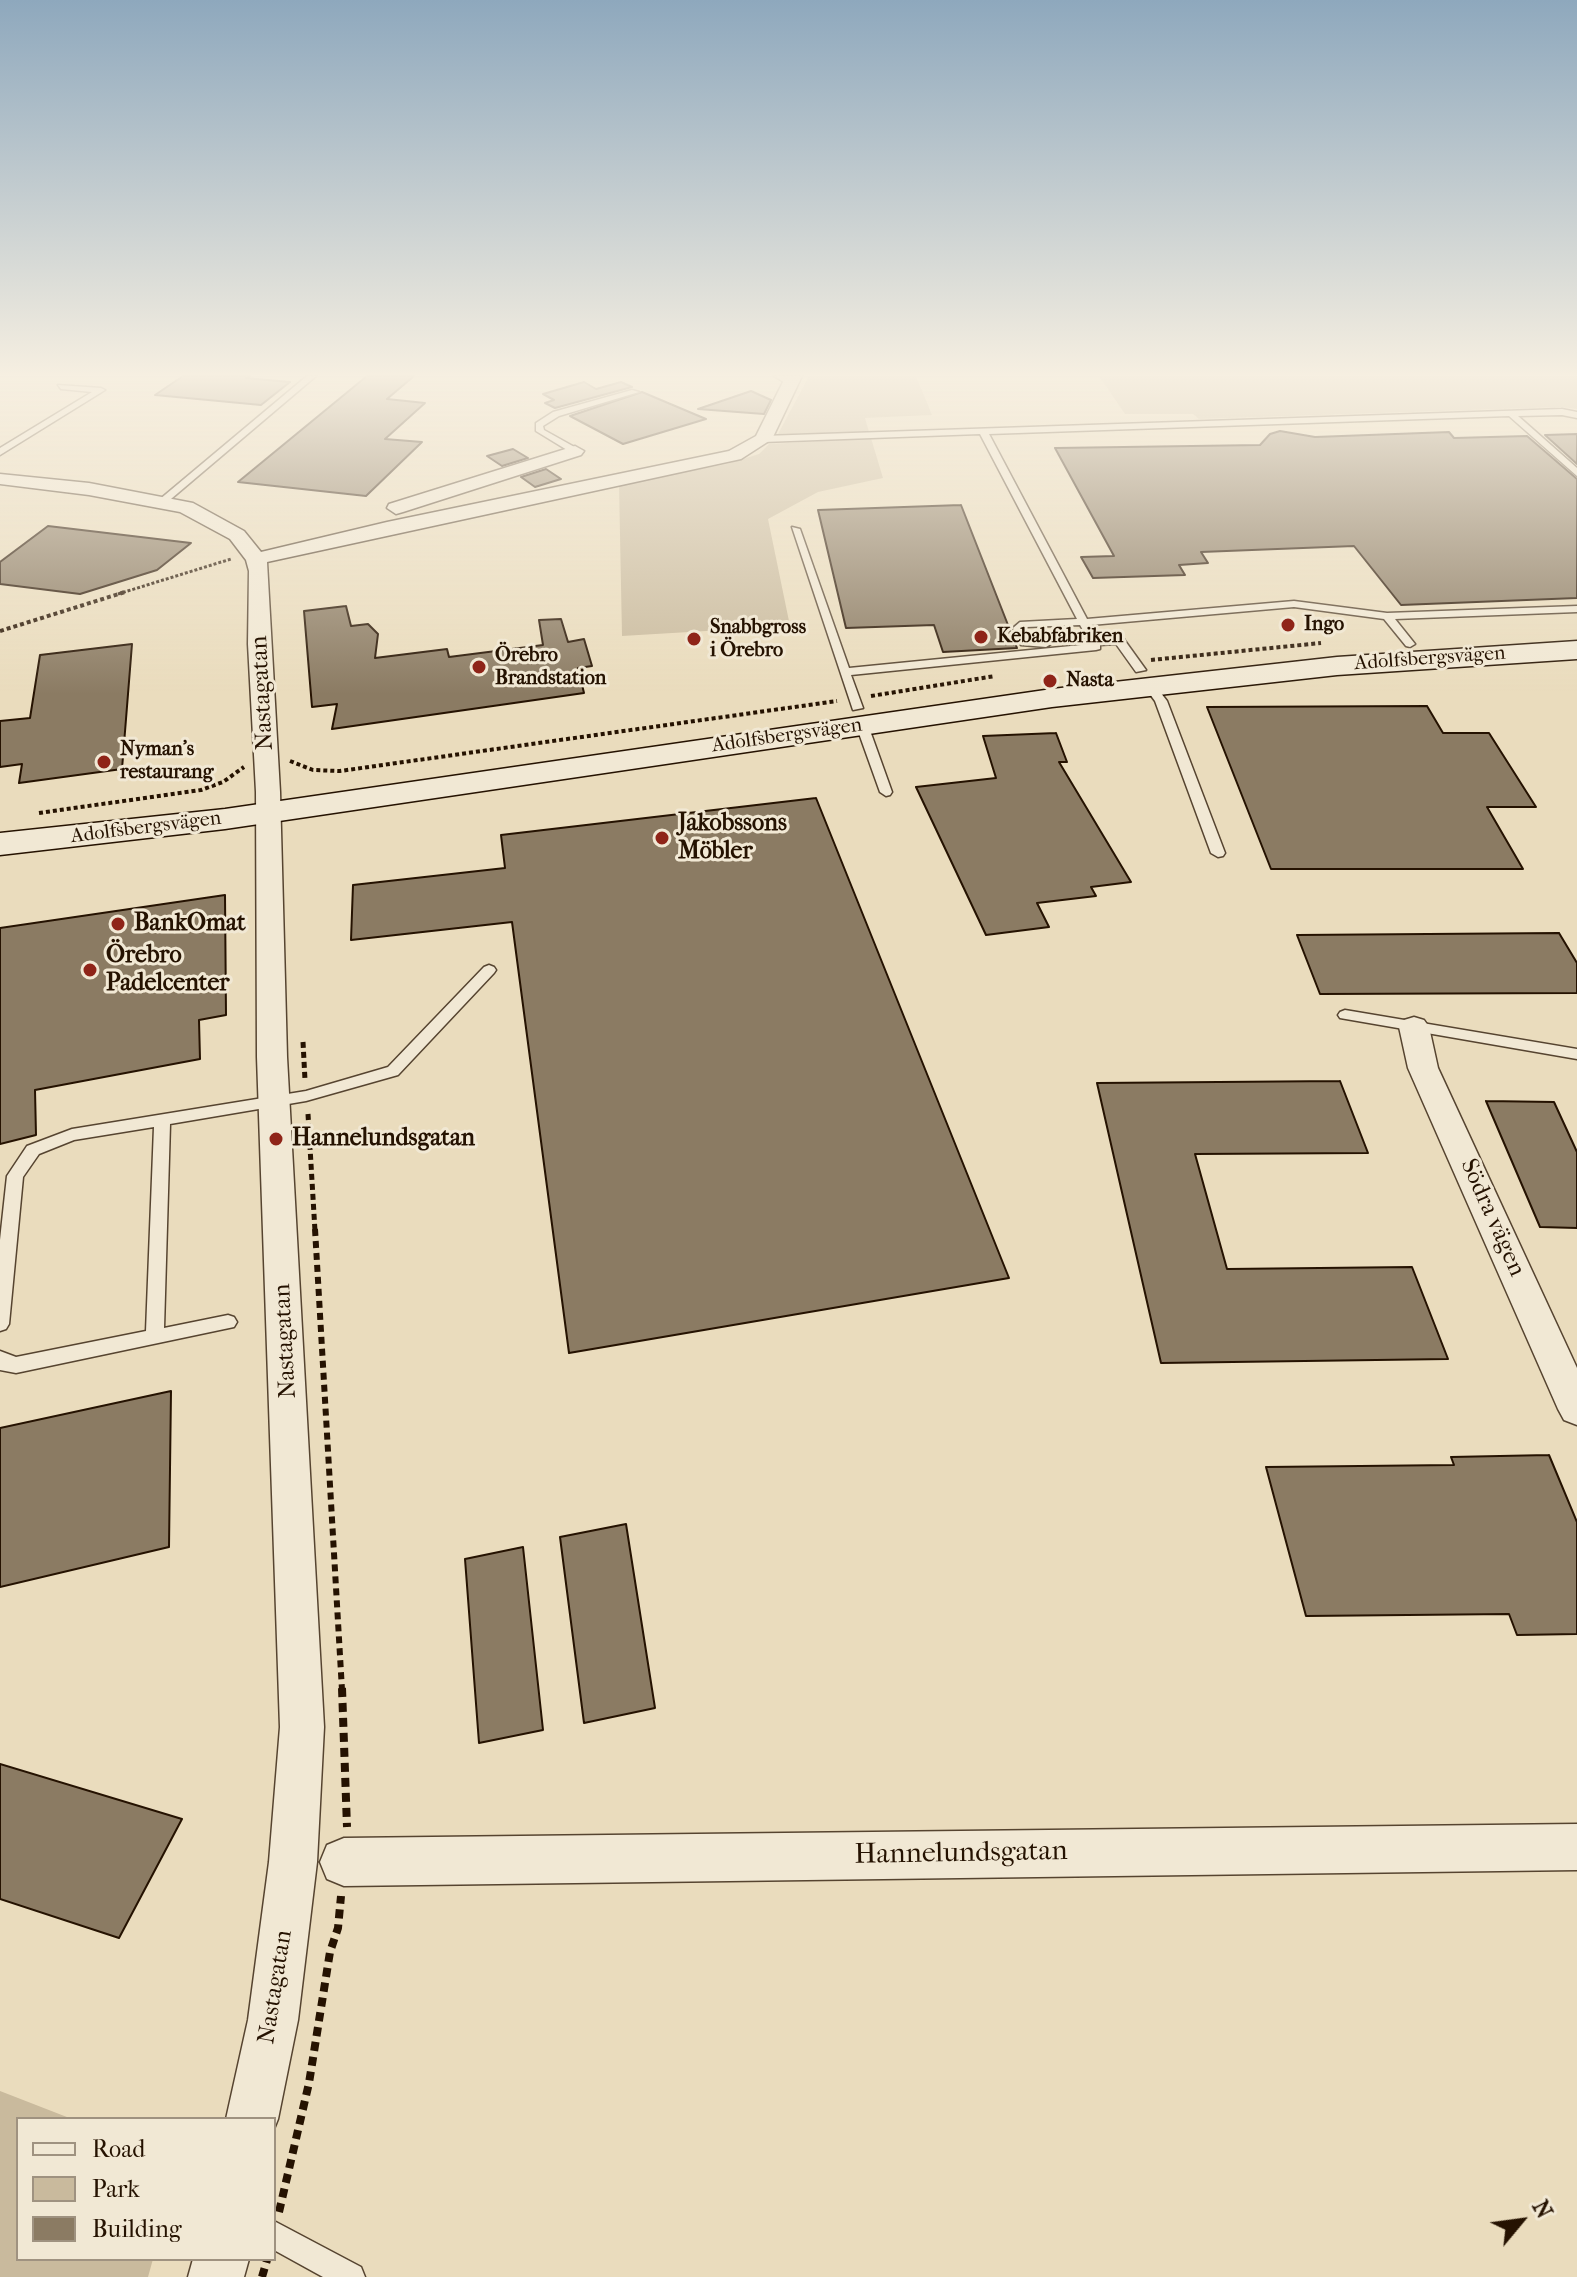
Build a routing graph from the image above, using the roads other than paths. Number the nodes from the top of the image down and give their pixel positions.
1 (29, 482) edge
2 (186, 482) edge
3 (479, 482) edge
4 (608, 482) edge
5 (1010, 482) edge
6 (162, 502) junction
7 (795, 529) dead end
8 (254, 556) junction
9 (1577, 609) edge
10 (1387, 616) junction
11 (1084, 622) junction
12 (1577, 635) edge
13 (1093, 642) junction
14 (1577, 650) edge
15 (1416, 651) junction
16 (845, 672) junction
17 (1145, 678) junction
18 (857, 711) junction
19 (260, 790) junction
20 (886, 792) dead end
21 (16, 821) edge
22 (0, 844) edge
23 (1218, 853) dead end
24 (489, 970) dead end
25 (1345, 1015) dead end
26 (1414, 1027) junction
27 (1577, 1054) edge
28 (274, 1102) junction
29 (162, 1119) junction
30 (228, 1322) dead end
31 (0, 1324) edge
32 (155, 1337) junction
33 (0, 1359) edge
34 (1577, 1409) edge
35 (1577, 1847) edge
36 (344, 1862) dead end
37 (252, 2117) edge
38 (276, 2236) edge
39 (351, 2277) edge

1 - 6 street
2 - 6 lane
3 - 8 street
4 - 8 street
5 - 11 lane
6 - 8 street
7 - 16 lane
8 - 19 street, Nastagatan
9 - 10 lane
10 - 11 lane
10 - 15 lane
11 - 13 lane
11 - 13 lane
12 - 15 main road, Adolfsbergsvägen
13 - 16 lane
13 - 17 lane
14 - 15 main road, Adolfsbergsvägen
15 - 17 main road, Adolfsbergsvägen
16 - 18 lane
17 - 18 main road, Adolfsbergsvägen
17 - 23 lane
18 - 19 main road, Adolfsbergsvägen
18 - 20 lane
19 - 21 main road, Adolfsbergsvägen
19 - 22 main road, Adolfsbergsvägen
19 - 28 street, Nastagatan
24 - 28 lane
25 - 26 lane
26 - 27 lane
26 - 34 street, Södra vägen
28 - 29 lane
28 - 37 street, Nastagatan
29 - 31 lane
29 - 32 lane
30 - 32 lane
32 - 33 lane
35 - 36 street, Hannelundsgatan
38 - 39 lane

